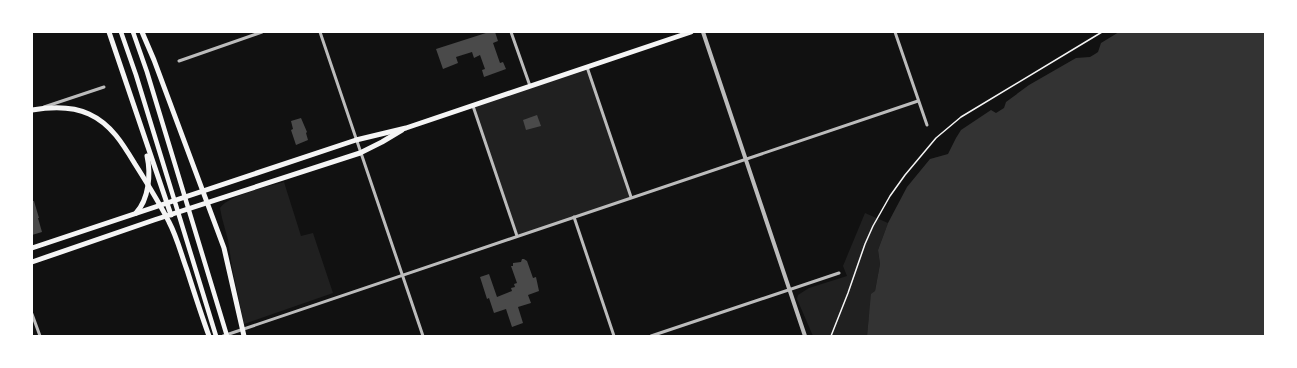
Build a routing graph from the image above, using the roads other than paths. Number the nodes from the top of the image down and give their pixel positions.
1 (109, 32) edge
2 (121, 32) edge
3 (133, 32) edge
4 (142, 32) edge
5 (262, 32) edge
6 (320, 32) edge
7 (511, 32) edge
8 (692, 32) edge
9 (703, 32) edge
10 (895, 32) edge
11 (179, 61) dead end
12 (587, 67) junction
13 (530, 86) junction
14 (104, 87) dead end
15 (918, 101) junction
16 (472, 106) junction
17 (34, 110) edge
18 (927, 125) dead end
19 (140, 126) junction
20 (406, 128) junction
21 (356, 140) junction
22 (360, 153) junction
23 (746, 159) junction
24 (202, 190) junction
25 (631, 197) junction
26 (166, 203) junction
27 (207, 203) junction
28 (136, 213) junction
29 (170, 215) junction
30 (574, 217) junction
31 (517, 236) junction
32 (32, 248) edge
33 (32, 262) edge
34 (839, 273) dead end
35 (402, 275) junction
36 (790, 289) junction
37 (32, 314) edge
38 (40, 336) edge
39 (209, 336) edge
40 (216, 336) edge
41 (223, 336) edge
42 (228, 336) edge
43 (244, 336) edge
44 (423, 336) edge
45 (614, 336) edge
46 (651, 336) edge
47 (806, 336) edge

1 - 19 main road
2 - 40 main road
3 - 42 main road
4 - 24 main road
5 - 11 street
6 - 21 street
7 - 13 street
8 - 12 main road
9 - 23 street
10 - 15 street
12 - 13 main road
12 - 25 street
13 - 16 main road
14 - 17 street
15 - 18 street
15 - 23 street
16 - 20 main road
16 - 31 street
17 - 39 main road
19 - 26 main road
19 - 28 main road
20 - 21 main road
20 - 22 main road
21 - 22 street
21 - 24 main road
22 - 27 main road
22 - 35 street
23 - 25 street
23 - 36 street
24 - 26 main road
24 - 27 main road
25 - 30 street
26 - 28 main road
26 - 29 main road
27 - 29 main road
27 - 43 main road
28 - 32 main road
29 - 33 main road
30 - 31 street
30 - 45 street
31 - 35 street
34 - 36 street
35 - 41 street
35 - 44 street
36 - 46 street
36 - 47 street
37 - 38 street

